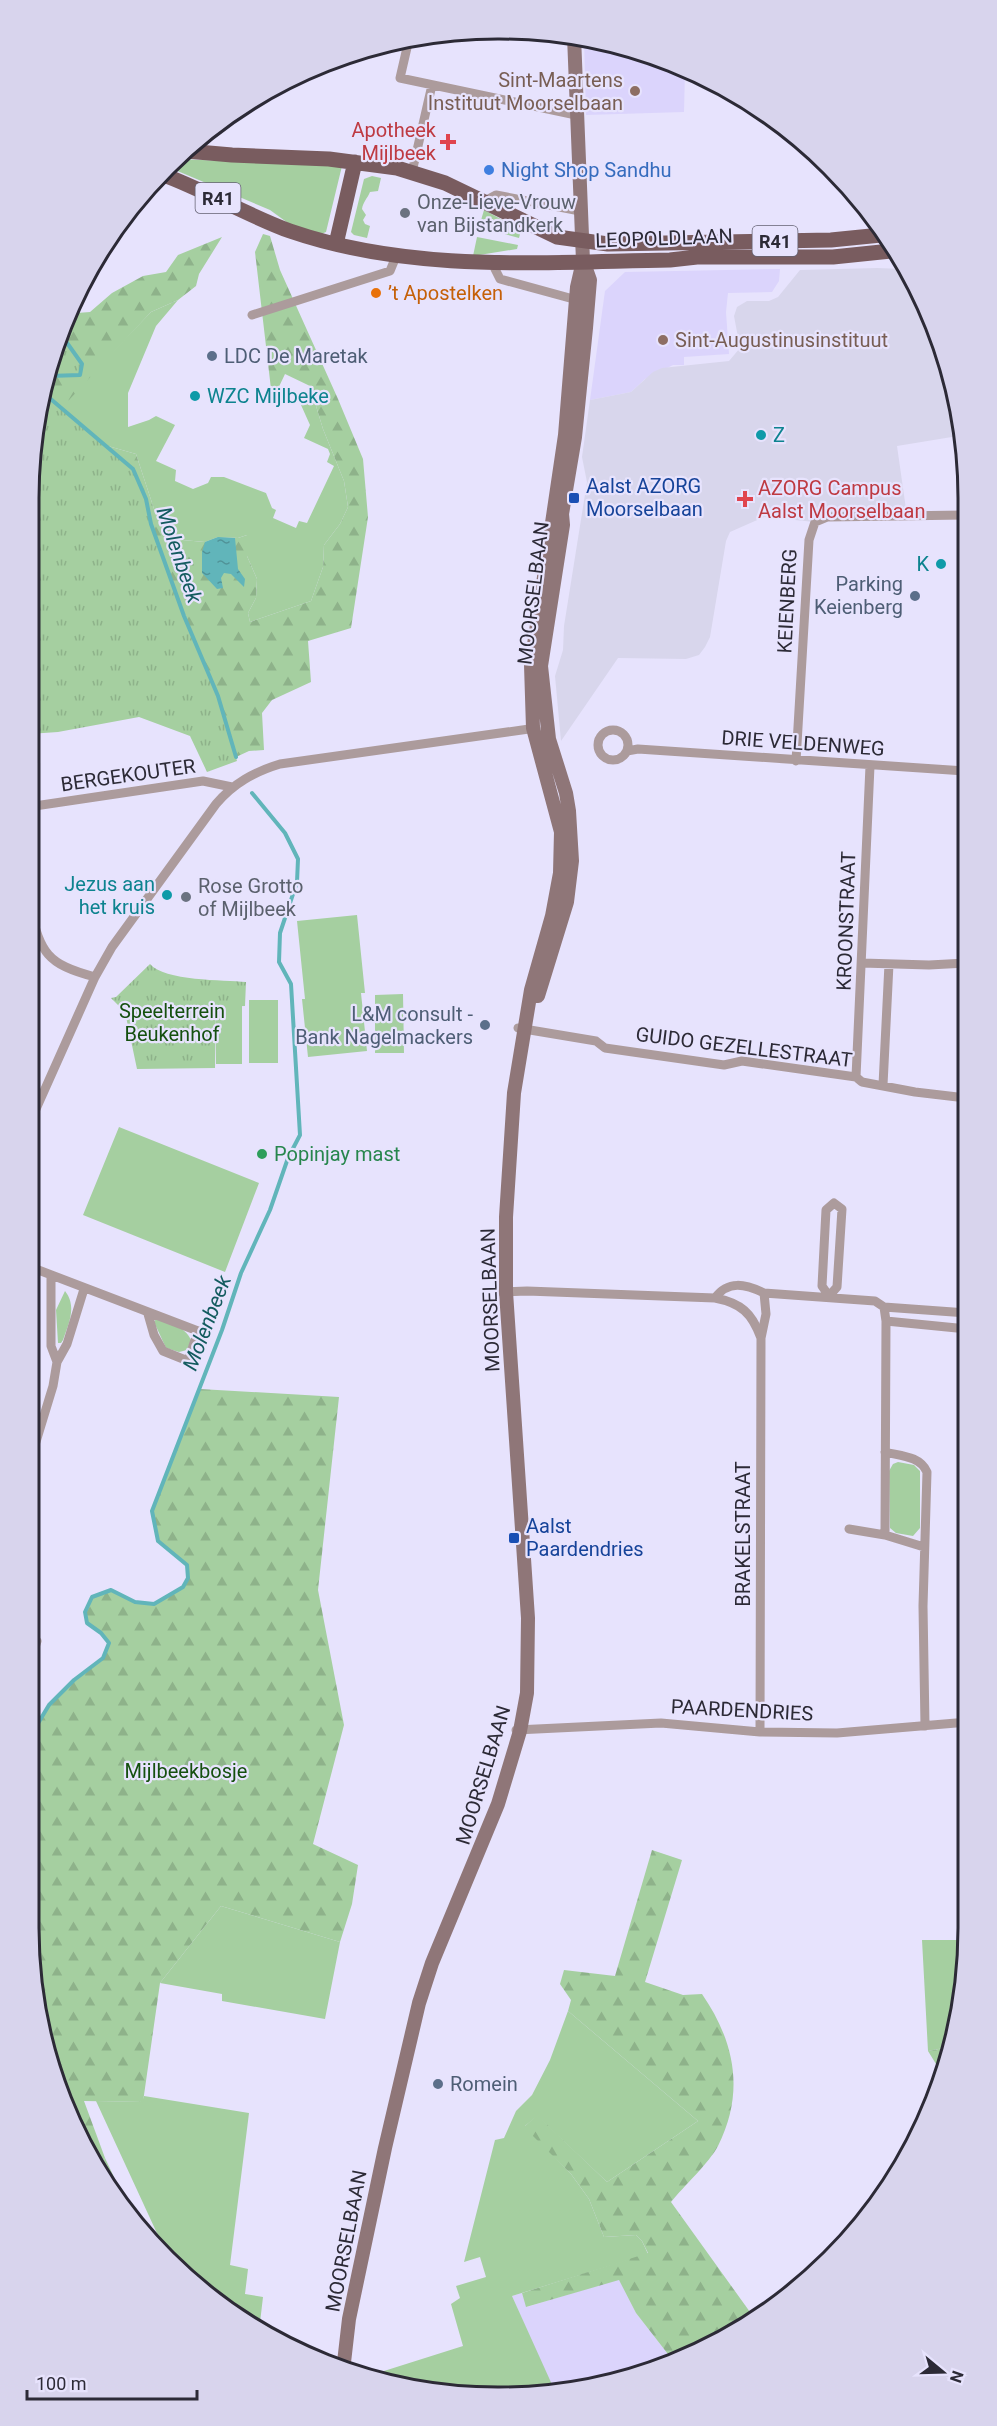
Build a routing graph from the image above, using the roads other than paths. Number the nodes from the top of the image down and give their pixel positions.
1 (574, 46) edge
2 (407, 49) edge
3 (432, 85) junction
4 (576, 115) junction
5 (197, 152) edge
6 (355, 162) junction
7 (412, 172) junction
8 (171, 177) edge
9 (483, 202) junction
10 (580, 211) junction
11 (875, 235) edge
12 (582, 240) junction
13 (336, 244) junction
14 (886, 252) edge
15 (397, 254) junction
16 (583, 261) junction
17 (496, 262) junction
18 (577, 300) junction
19 (252, 315) dead end
20 (958, 515) edge
21 (548, 726) junction
22 (533, 728) junction
23 (627, 747) dead end
24 (796, 761) junction
25 (870, 766) junction
26 (958, 771) edge
27 (232, 787) junction
28 (39, 805) edge
29 (39, 942) edge
30 (862, 963) junction
31 (889, 964) junction
32 (958, 964) edge
33 (95, 978) junction
34 (535, 991) junction
35 (522, 1029) junction
36 (856, 1077) junction
37 (883, 1084) junction
38 (958, 1097) edge
39 (39, 1103) edge
40 (39, 1270) edge
41 (51, 1275) junction
42 (84, 1289) junction
43 (503, 1292) junction
44 (764, 1293) junction
45 (829, 1296) junction
46 (715, 1298) junction
47 (884, 1307) junction
48 (958, 1312) edge
49 (148, 1314) junction
50 (886, 1321) junction
51 (958, 1328) edge
52 (761, 1338) junction
53 (57, 1362) junction
54 (39, 1432) edge
55 (885, 1452) junction
56 (849, 1529) dead end
57 (885, 1535) junction
58 (924, 1547) junction
59 (958, 1723) edge
60 (925, 1726) junction
61 (517, 1730) junction
62 (760, 1731) junction
63 (344, 2360) edge

1 - 4 main road, MOORSELBAAN
2 - 3 street
3 - 4 street
3 - 7 street
4 - 10 main road, MOORSELBAAN
5 - 6 main road, R41
6 - 7 main road, R41
6 - 13 main road
7 - 9 main road, R41
8 - 13 main road, R41
9 - 10 street
9 - 12 main road, R41
10 - 12 main road, MOORSELBAAN
11 - 12 main road, LEOPOLDLAAN / R41
12 - 16 main road, MOORSELBAAN
13 - 15 main road, R41
14 - 16 main road, LEOPOLDLAAN / R41
15 - 17 main road, R41
15 - 19 street
16 - 17 main road, R41
16 - 18 main road, MOORSELBAAN
16 - 21 main road, MOORSELBAAN
17 - 18 street
18 - 22 main road, MOORSELBAAN
20 - 24 street, KEIENBERG
21 - 22 street
21 - 34 main road, MOORSELBAAN
22 - 27 street
22 - 34 main road, MOORSELBAAN
23 - 24 street, DRIE VELDENWEG
24 - 25 street, DRIE VELDENWEG
25 - 26 street, DRIE VELDENWEG
25 - 30 street, KROONSTRAAT
27 - 28 street, BERGEKOUTER
27 - 33 street
29 - 33 street
30 - 31 street
30 - 36 street, KROONSTRAAT
31 - 32 street
31 - 37 street
33 - 39 street
34 - 35 main road, MOORSELBAAN
35 - 36 street, GUIDO GEZELLESTRAAT
35 - 43 main road, MOORSELBAAN
36 - 37 street, GUIDO GEZELLESTRAAT
37 - 38 street, GUIDO GEZELLESTRAAT
40 - 41 street
41 - 42 street
41 - 53 street
42 - 49 street
42 - 53 street
43 - 46 street, BRAKELSTRAAT
43 - 61 main road, MOORSELBAAN
44 - 45 street
44 - 46 street, BRAKELSTRAAT
44 - 52 street, BRAKELSTRAAT
45 - 45 street
45 - 47 street
46 - 52 street, BRAKELSTRAAT
47 - 48 street
47 - 50 street
49 - 49 street
50 - 51 street
50 - 55 street
52 - 62 street, BRAKELSTRAAT
53 - 54 street
55 - 57 street
55 - 58 street
56 - 57 street
57 - 58 street
58 - 60 street
59 - 60 street, PAARDENDRIES
60 - 62 street, PAARDENDRIES
61 - 62 street, PAARDENDRIES
61 - 63 main road, MOORSELBAAN

